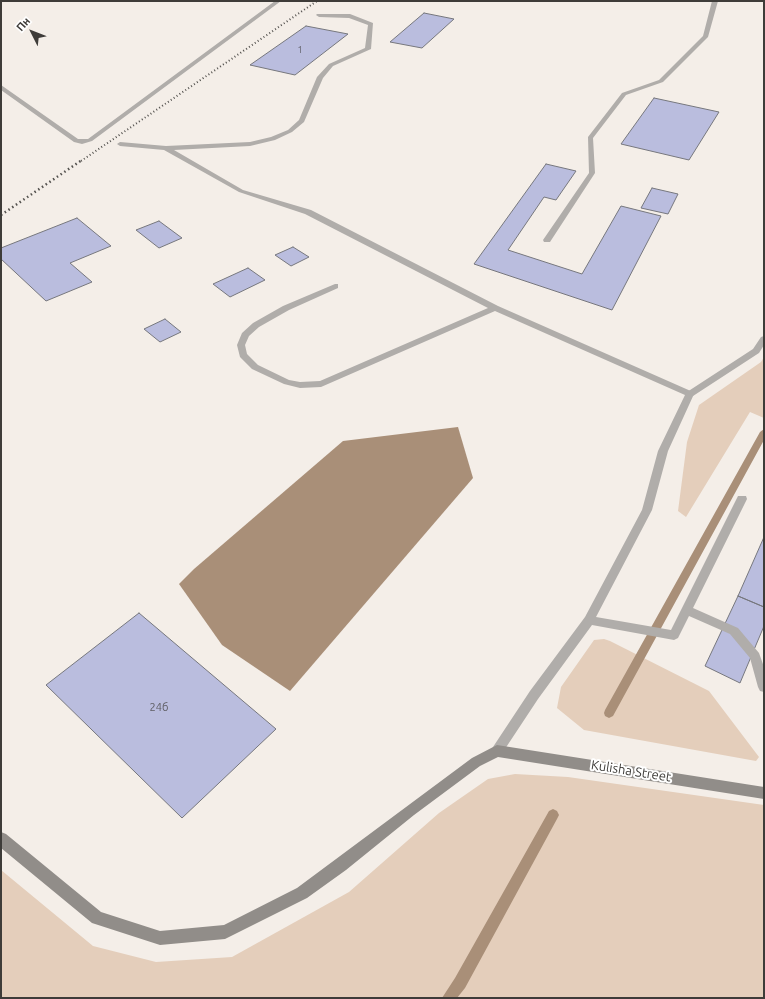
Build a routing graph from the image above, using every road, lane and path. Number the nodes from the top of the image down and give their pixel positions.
1 (278, 1) edge
2 (715, 1) edge
3 (319, 16) dead end
4 (1, 87) edge
5 (120, 144) dead end
6 (166, 148) junction
7 (547, 240) dead end
8 (335, 286) dead end
9 (495, 308) junction
10 (764, 339) edge
11 (690, 394) junction
12 (742, 499) dead end
13 (686, 610) junction
14 (589, 620) junction
15 (764, 687) edge
16 (497, 750) junction
17 (764, 793) edge
18 (1, 839) edge

1 - 4 street
2 - 7 street
3 - 6 street
5 - 6 street
6 - 9 street
8 - 9 street
9 - 11 street
10 - 11 street
11 - 14 street
12 - 13 street
13 - 14 street
13 - 15 street
14 - 16 street
16 - 17 main road, Kulisha Street
16 - 18 main road

